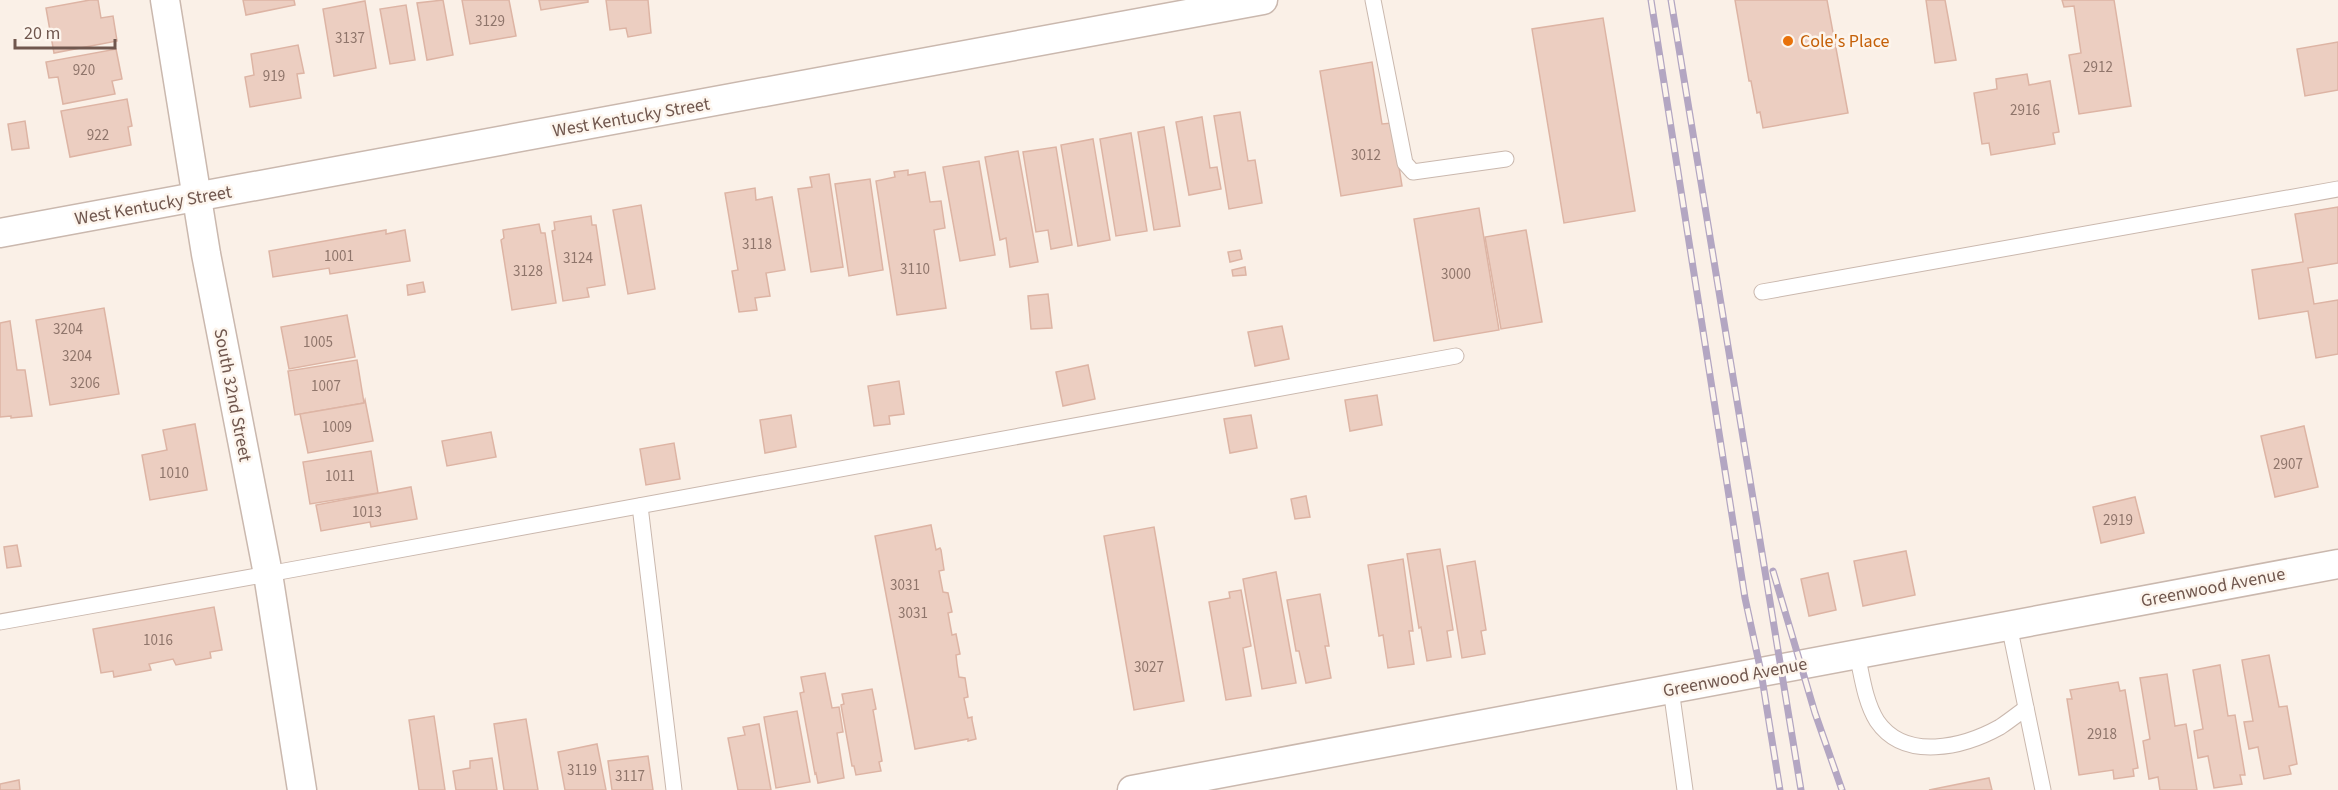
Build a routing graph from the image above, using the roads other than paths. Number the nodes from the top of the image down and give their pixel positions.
1 (165, 0) edge
2 (1263, 0) edge
3 (1373, 0) edge
4 (1506, 159) dead end
5 (2338, 189) edge
6 (198, 196) junction
7 (0, 233) edge
8 (1762, 292) dead end
9 (1456, 356) dead end
10 (640, 506) junction
11 (2338, 564) edge
12 (268, 574) junction
13 (0, 622) edge
14 (2009, 625) junction
15 (1857, 654) junction
16 (1671, 689) junction
17 (2026, 708) junction
18 (302, 790) edge
19 (674, 790) edge
20 (1132, 790) edge
21 (1685, 790) edge
22 (2043, 790) edge

1 - 6 street, South 32nd Street
2 - 6 street, West Kentucky Street
3 - 4 lane
5 - 8 lane
6 - 7 street, West Kentucky Street
6 - 12 street, South 32nd Street
9 - 10 lane
10 - 12 lane
10 - 19 lane
11 - 14 street, Greenwood Avenue
12 - 13 lane
12 - 18 street, South 32nd Street
14 - 15 street, Greenwood Avenue
14 - 17 lane
15 - 16 street, Greenwood Avenue
15 - 17 lane
16 - 20 street, Greenwood Avenue
16 - 21 lane
17 - 22 lane

